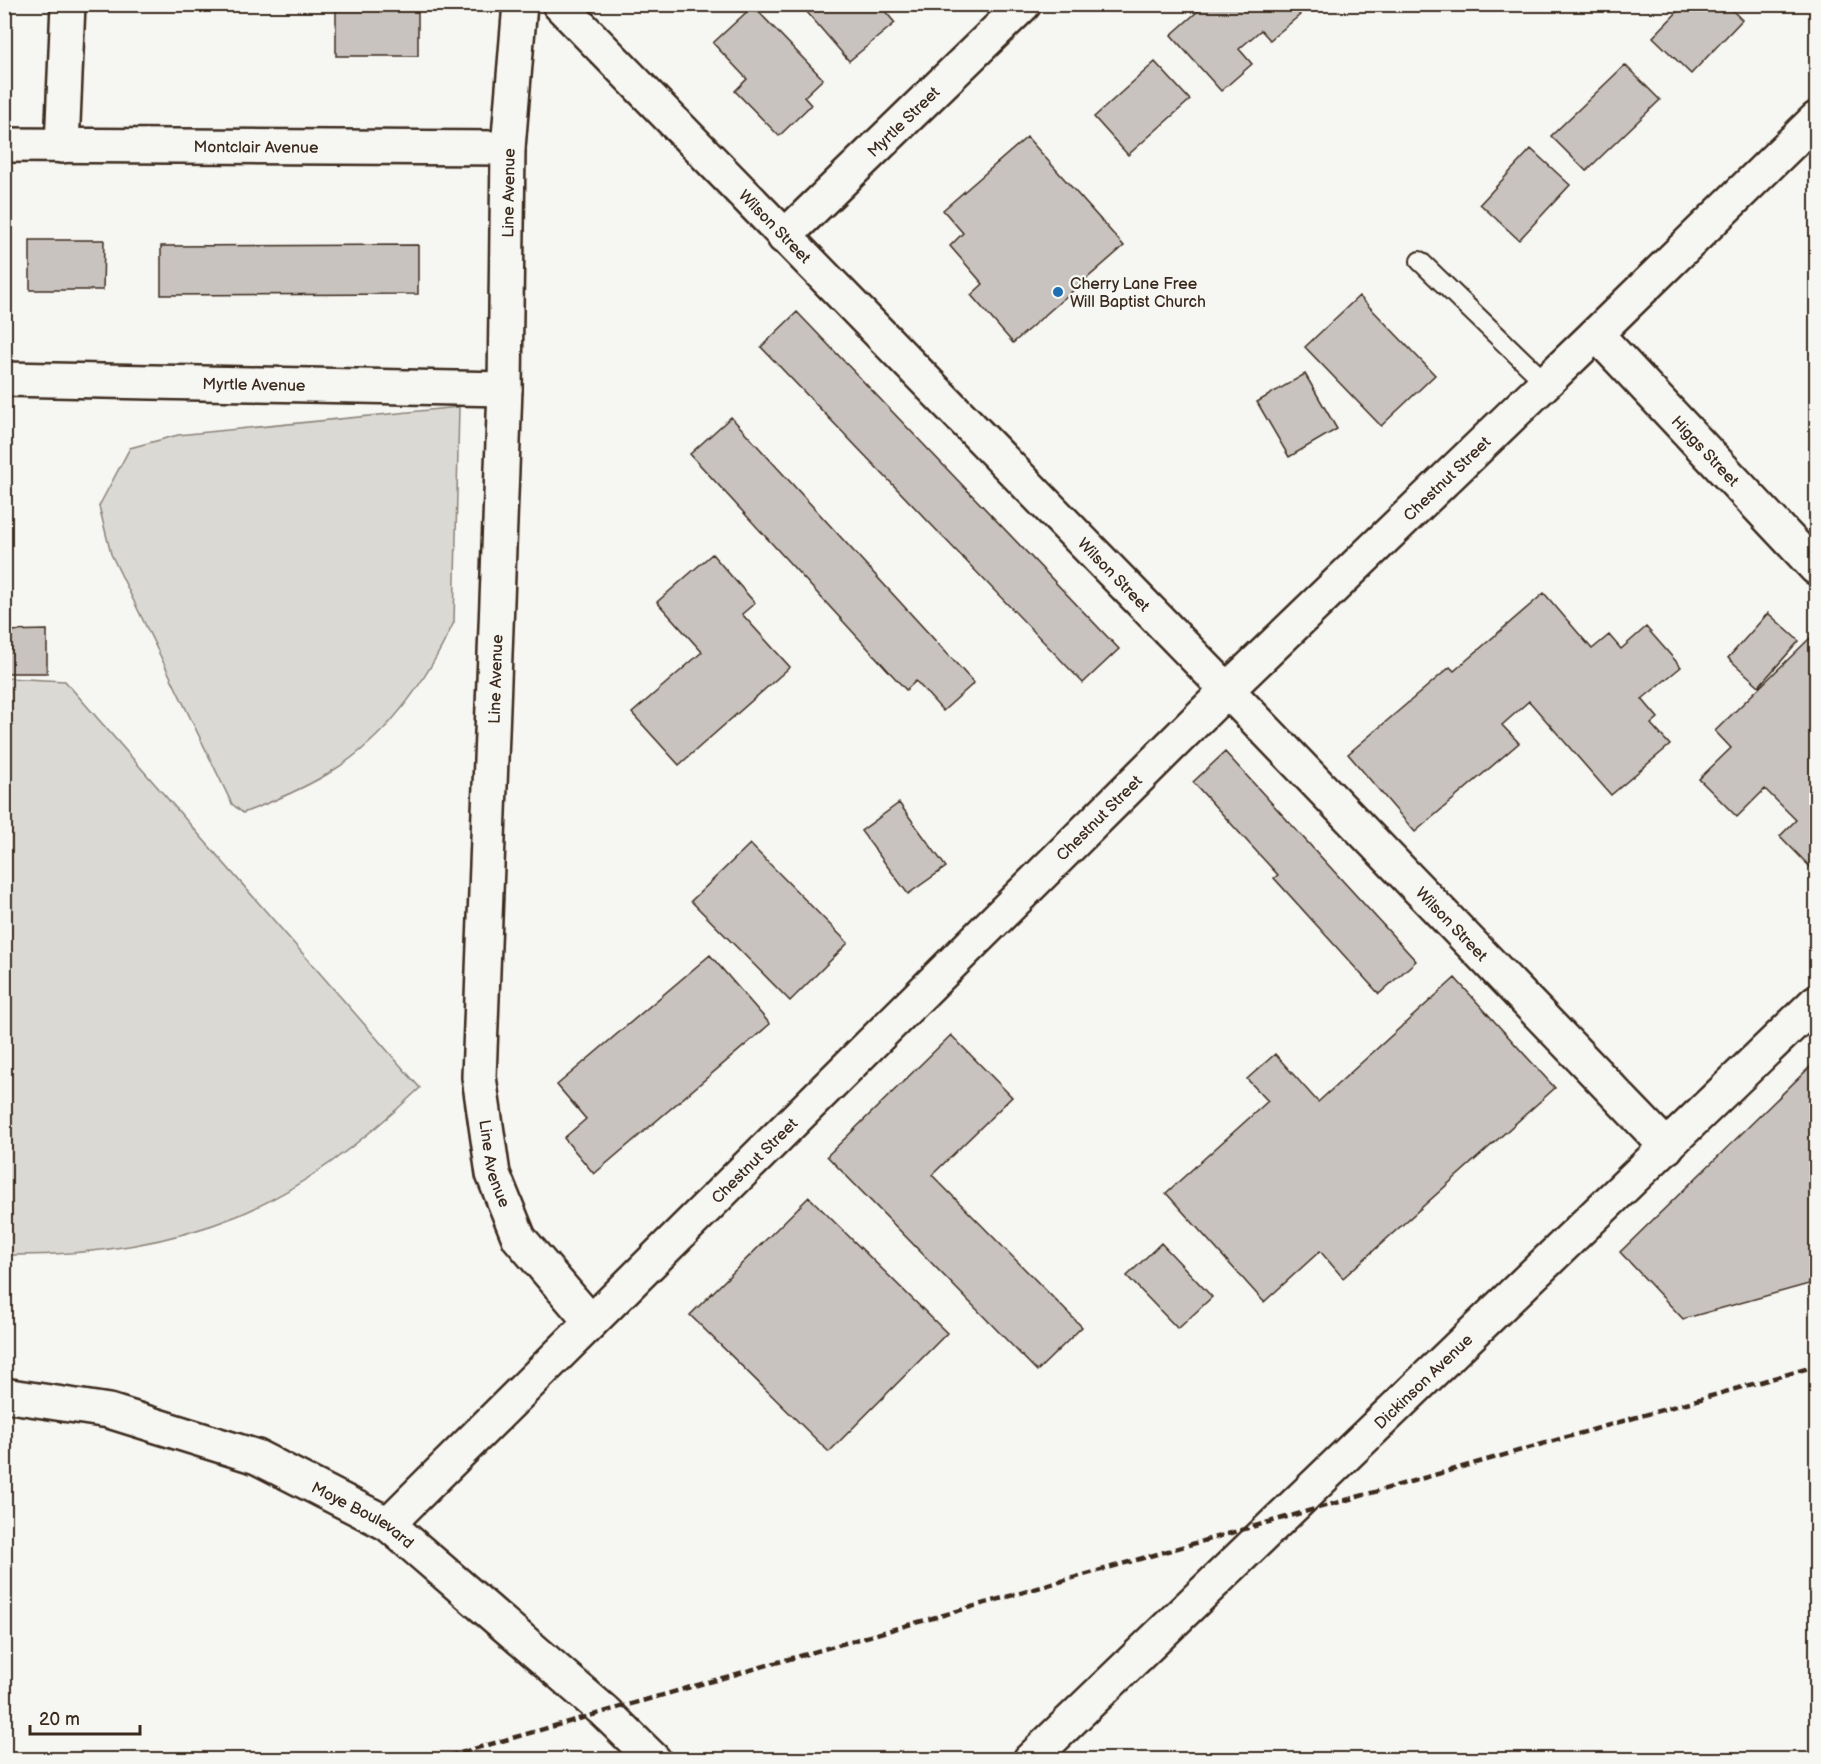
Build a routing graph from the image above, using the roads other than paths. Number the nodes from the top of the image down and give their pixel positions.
1 (68, 4) edge
2 (519, 4) edge
3 (559, 4) edge
4 (1024, 4) edge
5 (1816, 119) edge
6 (4, 145) edge
7 (62, 146) junction
8 (508, 148) junction
9 (784, 237) junction
10 (1420, 261) dead end
11 (1596, 334) junction
12 (4, 379) edge
13 (1546, 383) junction
14 (506, 389) junction
15 (1816, 568) edge
16 (1227, 690) junction
17 (1816, 1002) edge
18 (1667, 1147) junction
19 (591, 1322) junction
20 (4, 1395) edge
21 (388, 1524) junction
22 (654, 1760) edge
23 (1030, 1760) edge

1 - 7 street
2 - 8 street, Line Avenue
3 - 9 street, Wilson Street
4 - 9 street, Myrtle Street
5 - 11 street, Chestnut Street
6 - 7 street, Montclair Avenue
7 - 8 street, Montclair Avenue
8 - 14 street, Line Avenue
9 - 16 street, Wilson Street
10 - 13 lane
11 - 13 street, Chestnut Street
11 - 15 street, Higgs Street
12 - 14 street, Myrtle Avenue
13 - 16 street, Chestnut Street
14 - 19 street, Line Avenue
16 - 18 street, Wilson Street
16 - 19 street, Chestnut Street
17 - 18 street, Dickinson Avenue
18 - 23 street, Dickinson Avenue
19 - 21 street, Chestnut Street
20 - 21 street, Moye Boulevard
21 - 22 street, Moye Boulevard

